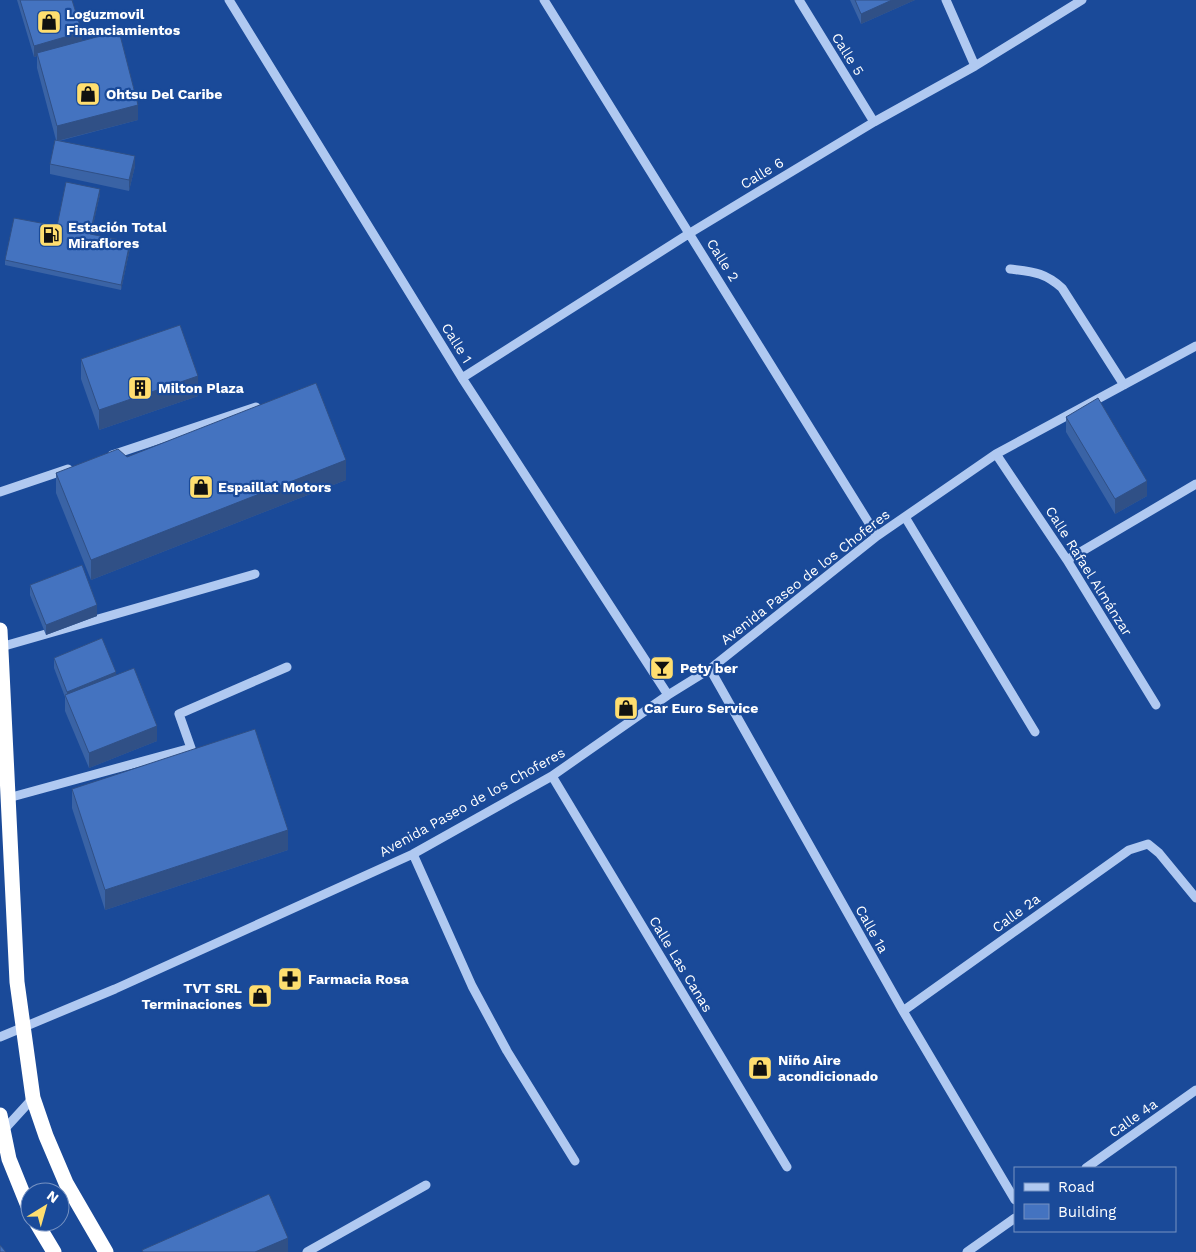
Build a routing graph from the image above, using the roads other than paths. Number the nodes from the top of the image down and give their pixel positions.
1 (229, 0) edge
2 (544, 0) edge
3 (799, 0) edge
4 (946, 0) edge
5 (1082, 0) edge
6 (975, 66) junction
7 (874, 122) junction
8 (690, 234) junction
9 (1010, 269) dead end
10 (1196, 346) edge
11 (462, 378) junction
12 (1124, 385) junction
13 (266, 404) edge
14 (996, 454) junction
15 (104, 457) edge
16 (76, 466) edge
17 (1196, 484) edge
18 (0, 492) edge
19 (905, 517) junction
20 (877, 536) junction
21 (1067, 560) junction
22 (256, 574) dead end
23 (0, 630) edge
24 (1, 648) junction
25 (287, 667) dead end
26 (710, 669) junction
27 (668, 695) junction
28 (1156, 705) dead end
29 (1035, 732) dead end
30 (552, 776) junction
31 (8, 798) junction
32 (413, 854) junction
33 (1196, 898) edge
34 (903, 1011) junction
35 (24, 1026) junction
36 (0, 1037) edge
37 (1196, 1090) edge
38 (34, 1098) junction
39 (0, 1115) edge
40 (2, 1133) edge
41 (575, 1161) dead end
42 (787, 1167) dead end
43 (1087, 1167) edge
44 (20, 1186) edge
45 (426, 1186) dead end
46 (1014, 1198) edge
47 (1014, 1219) edge
48 (42, 1232) edge
49 (54, 1252) edge
50 (106, 1252) edge
51 (307, 1252) edge
52 (967, 1252) edge

1 - 11 street, Calle 1
2 - 8 street, Calle 2
3 - 7 street, Calle 5
4 - 6 street
5 - 6 street, Calle 6
6 - 7 street, Calle 6
7 - 8 street, Calle 6
8 - 11 street, Calle 6
8 - 20 street, Calle 2
9 - 12 street
10 - 12 street, Avenida Paseo de los Choferes
11 - 27 street, Calle 1
12 - 14 street, Avenida Paseo de los Choferes
13 - 15 street
14 - 19 street, Avenida Paseo de los Choferes
14 - 21 street, Calle Rafael Almánzar
16 - 18 street
17 - 21 street
19 - 20 street, Avenida Paseo de los Choferes
19 - 29 street
20 - 26 street, Avenida Paseo de los Choferes
21 - 28 street, Calle Rafael Almánzar
22 - 24 street
23 - 24 highway
24 - 31 highway
25 - 31 street
26 - 27 street, Avenida Paseo de los Choferes
26 - 34 street, Calle 1a
27 - 30 street, Avenida Paseo de los Choferes
30 - 32 street, Avenida Paseo de los Choferes
30 - 42 street, Calle Las Canas
31 - 35 highway
32 - 35 street, Avenida Paseo de los Choferes
32 - 41 street
33 - 34 street, Calle 2a
34 - 46 street, Calle 1a
35 - 36 street, Avenida Paseo de los Choferes
35 - 38 highway
37 - 43 street, Calle 4a
38 - 40 street
38 - 50 highway
39 - 40 highway
40 - 44 highway
45 - 51 street
47 - 52 street
48 - 49 highway

